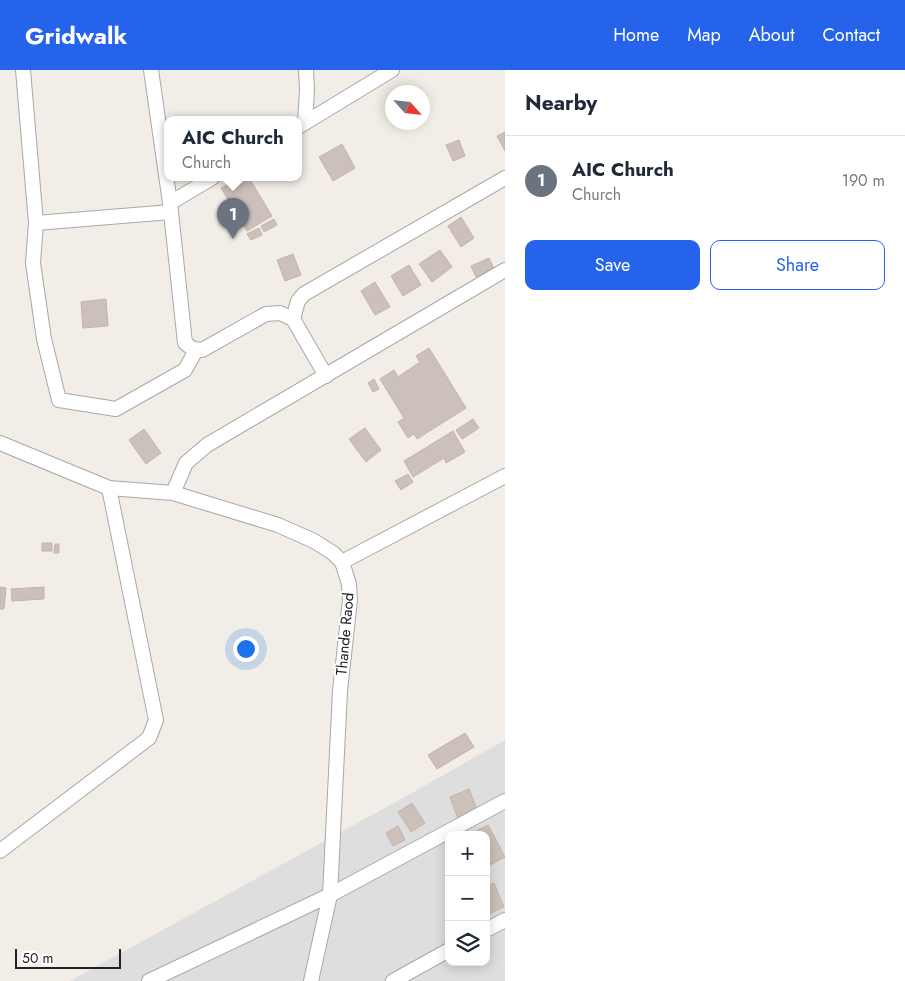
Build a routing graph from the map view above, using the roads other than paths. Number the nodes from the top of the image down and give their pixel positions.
1 (23, 70) edge
2 (151, 70) edge
3 (306, 70) edge
4 (392, 70) edge
5 (302, 125) edge
6 (164, 164) edge
7 (505, 178) edge
8 (166, 181) edge
9 (208, 181) edge
10 (170, 207) junction
11 (36, 223) junction
12 (505, 270) edge
13 (293, 319) junction
14 (196, 350) junction
15 (326, 376) junction
16 (0, 443) edge
17 (505, 476) edge
18 (109, 488) junction
19 (173, 493) junction
20 (342, 562) junction
21 (505, 801) edge
22 (0, 851) edge
23 (330, 895) junction
24 (505, 920) edge
25 (490, 928) edge
26 (445, 952) edge
27 (149, 981) edge
28 (311, 981) edge
29 (393, 981) edge

1 - 11 street
2 - 6 street
3 - 5 street
4 - 5 street
7 - 13 street
8 - 10 street
9 - 10 street
10 - 11 street
10 - 14 street
11 - 14 street
12 - 15 street
13 - 14 street
13 - 15 street
15 - 19 street
16 - 18 street
17 - 20 street
18 - 19 street
18 - 22 street
19 - 20 street
20 - 23 street, Thande Raod
21 - 23 street
23 - 27 street
23 - 28 street, Thande Raod
24 - 25 street
26 - 29 street

